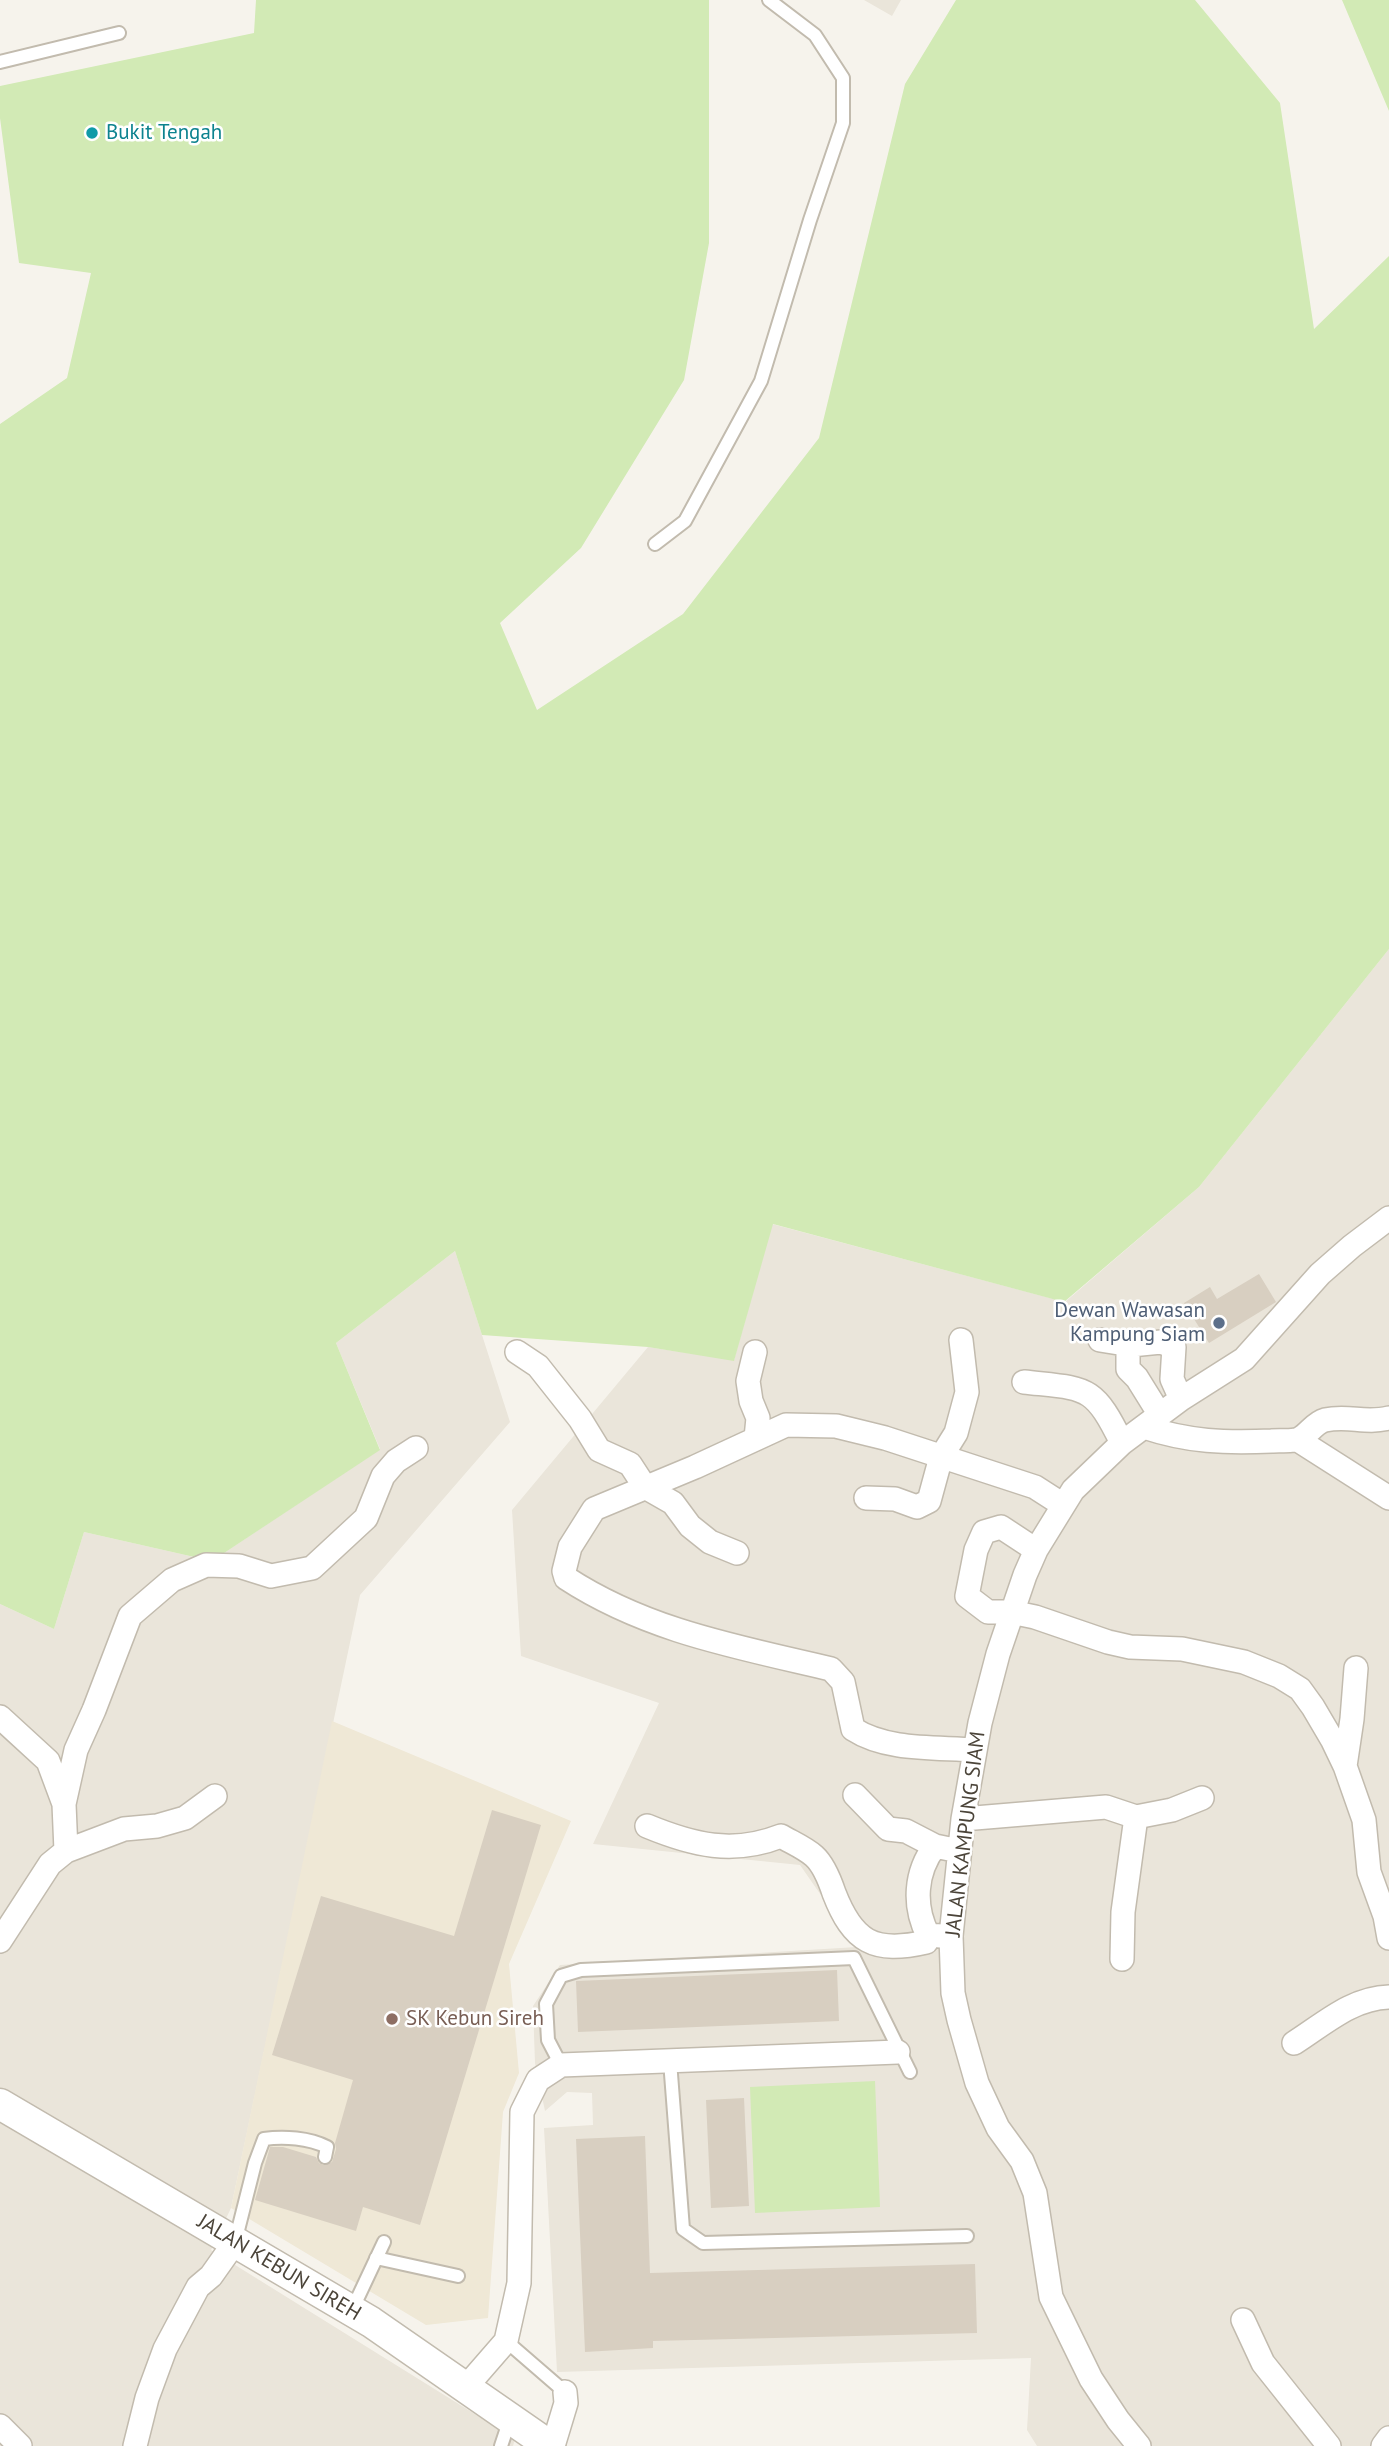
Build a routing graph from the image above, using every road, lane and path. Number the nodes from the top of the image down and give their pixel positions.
1 (769, 0) edge
2 (119, 33) dead end
3 (0, 62) edge
4 (655, 544) dead end
5 (1389, 1217) edge
6 (961, 1340) dead end
7 (1100, 1340) dead end
8 (1131, 1346) junction
9 (517, 1352) dead end
10 (755, 1352) dead end
11 (1024, 1381) dead end
12 (1181, 1399) junction
13 (1389, 1418) edge
14 (1152, 1421) junction
15 (756, 1438) junction
16 (1298, 1440) junction
17 (1122, 1443) junction
18 (416, 1448) dead end
19 (941, 1457) junction
20 (645, 1487) junction
21 (866, 1498) dead end
22 (1389, 1498) edge
23 (1063, 1505) junction
24 (1036, 1550) junction
25 (737, 1553) dead end
26 (1012, 1612) junction
27 (1356, 1668) dead end
28 (0, 1717) edge
29 (975, 1750) junction
30 (1345, 1766) junction
31 (855, 1795) dead end
32 (215, 1796) dead end
33 (1202, 1798) dead end
34 (64, 1804) junction
35 (1136, 1816) junction
36 (963, 1819) junction
37 (647, 1826) dead end
38 (935, 1846) junction
39 (66, 1851) junction
40 (959, 1851) junction
41 (928, 1935) junction
42 (951, 1936) junction
43 (1389, 1938) edge
44 (0, 1941) edge
45 (1122, 1959) dead end
46 (1389, 1997) edge
47 (1294, 2043) dead end
48 (898, 2052) junction
49 (670, 2060) junction
50 (561, 2065) junction
51 (910, 2072) dead end
52 (0, 2104) edge
53 (325, 2157) dead end
54 (967, 2236) dead end
55 (235, 2242) junction
56 (384, 2242) dead end
57 (376, 2258) junction
58 (458, 2276) dead end
59 (352, 2311) junction
60 (1243, 2320) dead end
61 (506, 2341) junction
62 (466, 2387) junction
63 (565, 2392) joint
64 (0, 2426) edge
65 (505, 2433) edge
66 (1389, 2438) edge
67 (20, 2446) edge
68 (134, 2446) edge
69 (551, 2446) edge
70 (1139, 2446) edge
71 (1329, 2446) edge
72 (1383, 2446) edge

1 - 4 lane
2 - 3 lane
5 - 12 street, JALAN KAMPUNG SIAM
6 - 19 street
7 - 8 street
8 - 12 street
8 - 14 street
9 - 20 street
10 - 15 street
11 - 17 street
12 - 14 street, JALAN KAMPUNG SIAM
13 - 16 street
14 - 16 street
14 - 17 street, JALAN KAMPUNG SIAM
15 - 19 street
15 - 20 street
16 - 22 street
17 - 23 street, JALAN KAMPUNG SIAM
18 - 34 street
19 - 21 street
19 - 23 street
20 - 25 street
20 - 29 street
23 - 24 street, JALAN KAMPUNG SIAM
24 - 26 street, JALAN KAMPUNG SIAM
24 - 26 street
26 - 29 street, JALAN KAMPUNG SIAM
26 - 30 street
27 - 30 street
28 - 34 street
29 - 36 street, JALAN KAMPUNG SIAM
30 - 43 street
31 - 38 street
32 - 39 street
33 - 35 street
34 - 39 street
35 - 36 street
35 - 45 street
36 - 40 street, JALAN KAMPUNG SIAM
37 - 41 street
38 - 40 street
38 - 41 street
39 - 44 street
40 - 42 street, JALAN KAMPUNG SIAM
41 - 42 street
42 - 70 street, JALAN KAMPUNG SIAM
46 - 47 street
48 - 49 street
48 - 50 lane
48 - 51 lane
49 - 50 street
49 - 54 lane
50 - 61 street
52 - 55 street, JALAN KEBUN SIREH
53 - 55 lane
55 - 59 street, JALAN KEBUN SIREH
55 - 68 street
56 - 57 lane
57 - 58 lane
57 - 59 lane
59 - 62 street, JALAN KEBUN SIREH
60 - 71 street
61 - 62 street
61 - 63 lane
62 - 65 street, JALAN KEBUN SIREH
63 - 69 street
64 - 67 street
65 - 69 street, JALAN KEBUN SIREH
66 - 72 street

